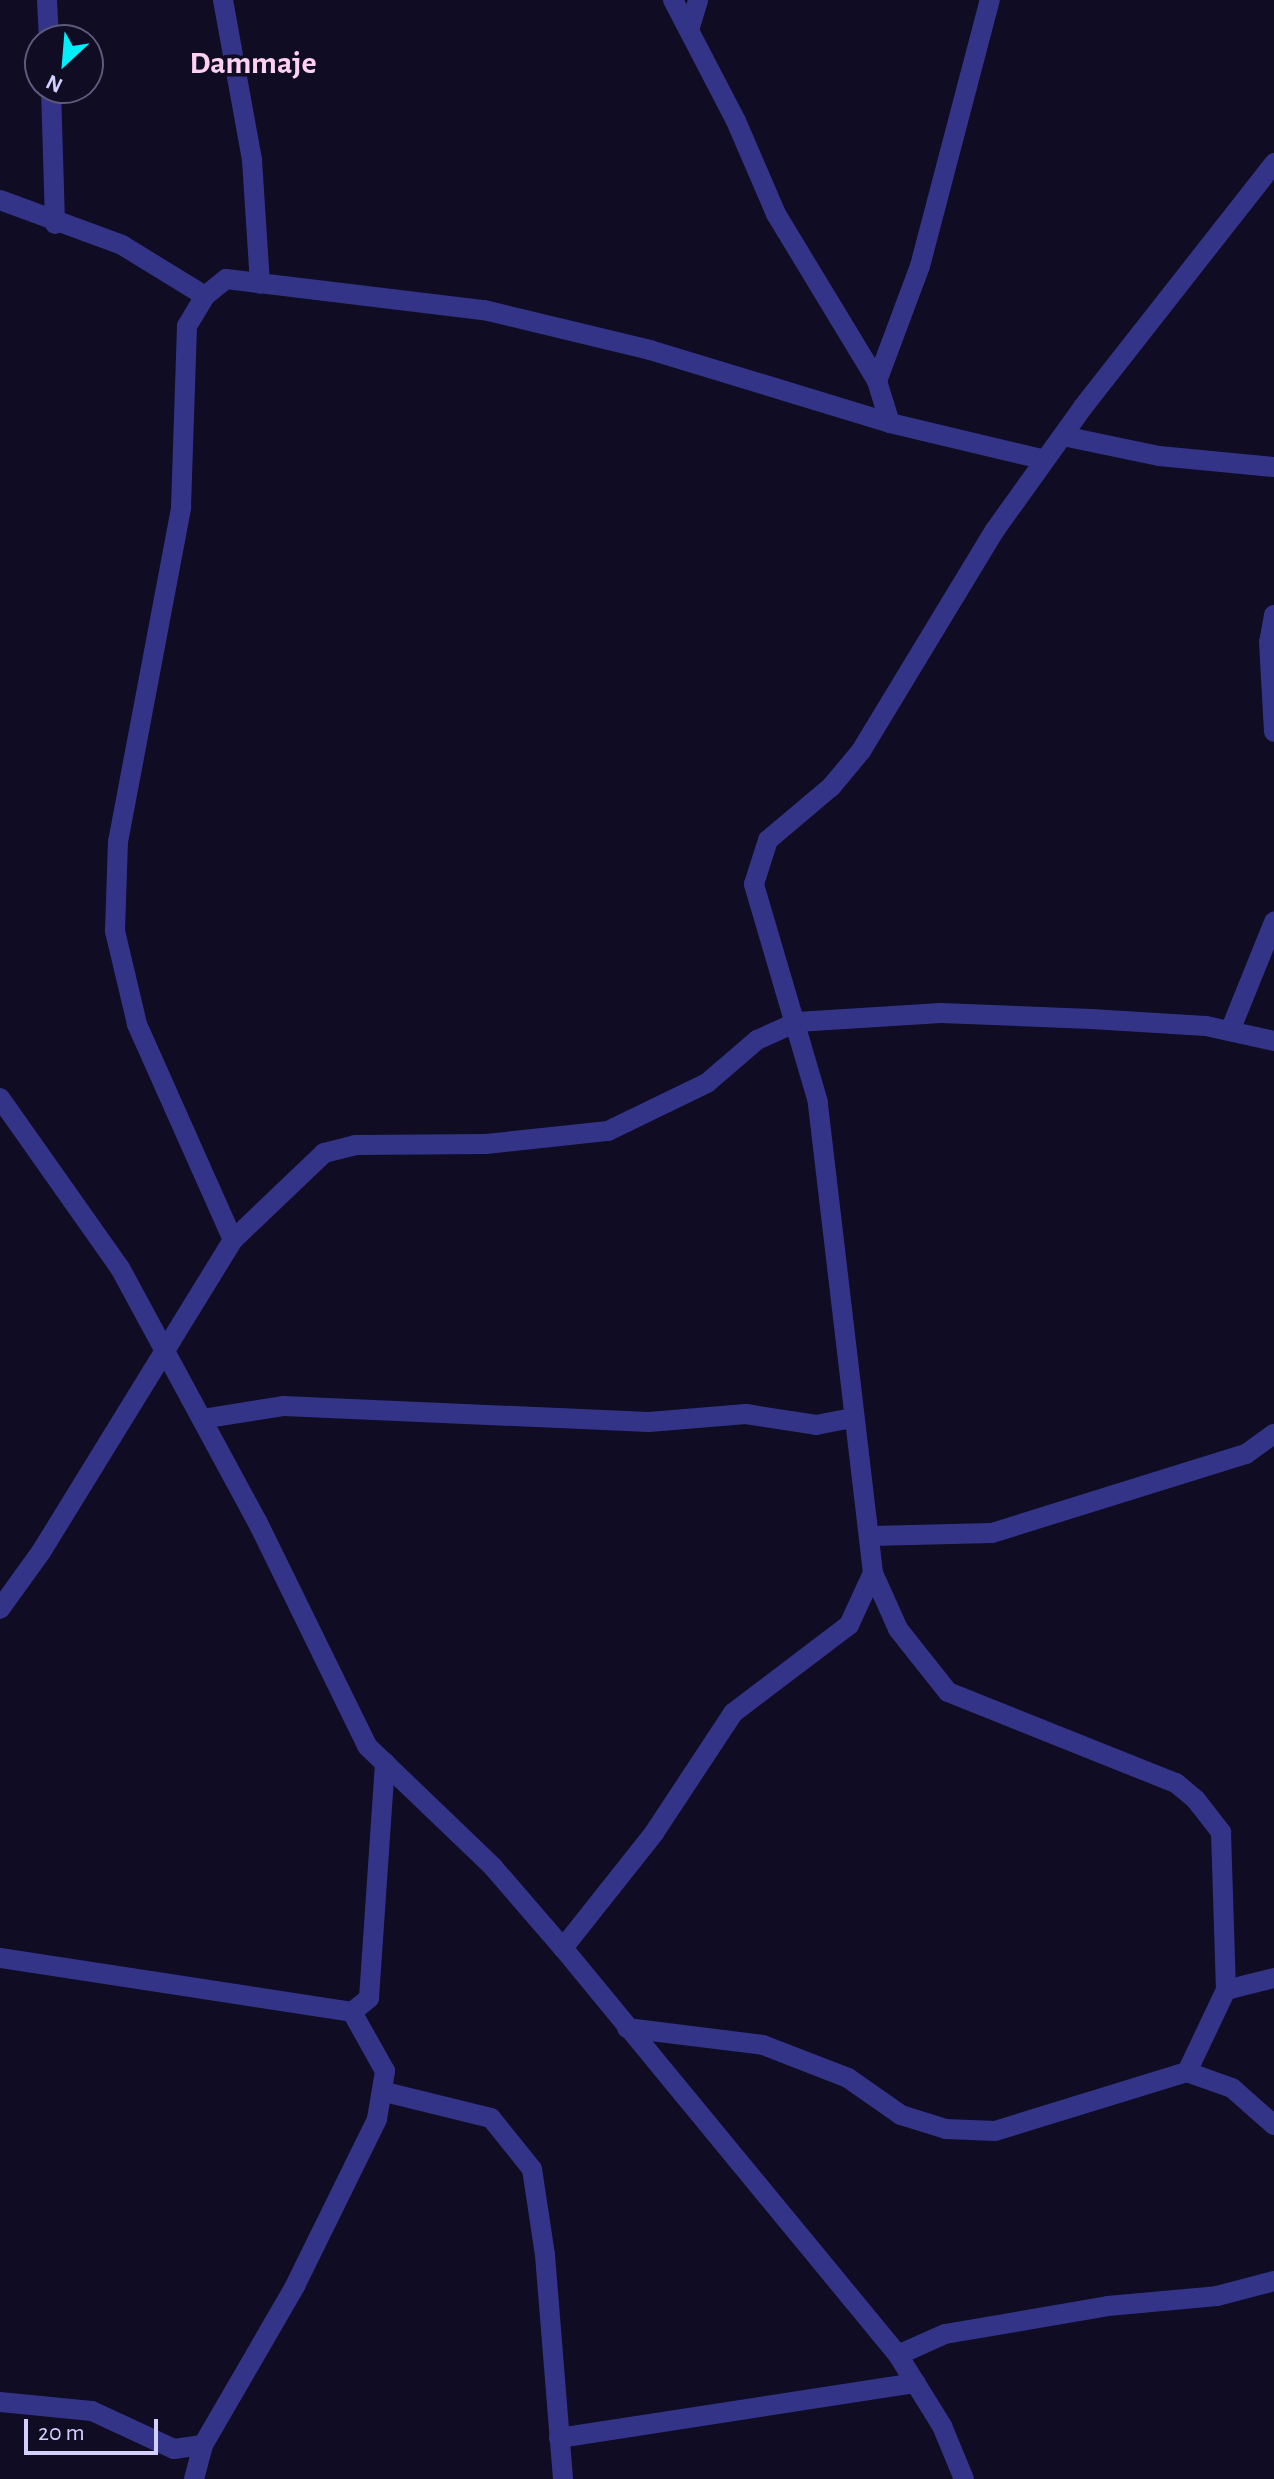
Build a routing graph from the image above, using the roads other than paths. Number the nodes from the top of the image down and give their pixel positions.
1 (47, 0) edge
2 (223, 0) edge
3 (673, 0) edge
4 (698, 0) edge
5 (990, 0) edge
6 (48, 24) edge
7 (689, 30) junction
8 (51, 104) edge
9 (1274, 163) edge
10 (0, 200) edge
11 (55, 224) junction
12 (260, 284) junction
13 (205, 296) junction
14 (877, 381) junction
15 (890, 423) junction
16 (1063, 436) junction
17 (1045, 460) junction
18 (1274, 467) edge
19 (1274, 615) edge
20 (1274, 732) edge
21 (1274, 922) edge
22 (797, 1022) junction
23 (1230, 1031) junction
24 (1274, 1041) edge
25 (0, 1098) edge
26 (233, 1240) junction
27 (164, 1348) junction
28 (853, 1418) junction
29 (202, 1419) junction
30 (1274, 1434) edge
31 (871, 1536) junction
32 (873, 1573) junction
33 (0, 1609) edge
34 (385, 1763) junction
35 (563, 1948) junction
36 (0, 1958) edge
37 (1274, 1978) edge
38 (1226, 1990) junction
39 (352, 2012) junction
40 (627, 2028) junction
41 (1187, 2072) junction
42 (385, 2092) junction
43 (1274, 2125) edge
44 (1274, 2281) edge
45 (898, 2355) junction
46 (916, 2383) junction
47 (0, 2402) edge
48 (559, 2438) junction
49 (203, 2445) junction
50 (194, 2479) edge
51 (563, 2479) edge
52 (964, 2479) edge

1 - 6 street
2 - 12 street
3 - 7 street
4 - 7 street
5 - 14 street
7 - 14 street
8 - 11 street
9 - 16 street
10 - 11 street
11 - 13 street
12 - 13 street
12 - 15 street
13 - 26 street
14 - 15 street
15 - 17 street
16 - 17 street
16 - 18 street
17 - 22 street
19 - 20 street
21 - 23 street
22 - 23 street
22 - 26 street
22 - 28 street
23 - 24 street
25 - 27 street
26 - 27 street
27 - 29 street
27 - 33 street
28 - 29 street
28 - 31 street
29 - 34 street
30 - 31 street
31 - 32 street
32 - 35 street
32 - 38 street
34 - 35 street
34 - 39 street
35 - 40 street
36 - 39 street
37 - 38 street
38 - 41 street
39 - 42 street
40 - 41 street
40 - 45 street
41 - 43 street
42 - 48 street
42 - 49 street
44 - 45 street
45 - 46 street
46 - 48 street
46 - 52 street
47 - 49 street
48 - 51 street
49 - 50 street

